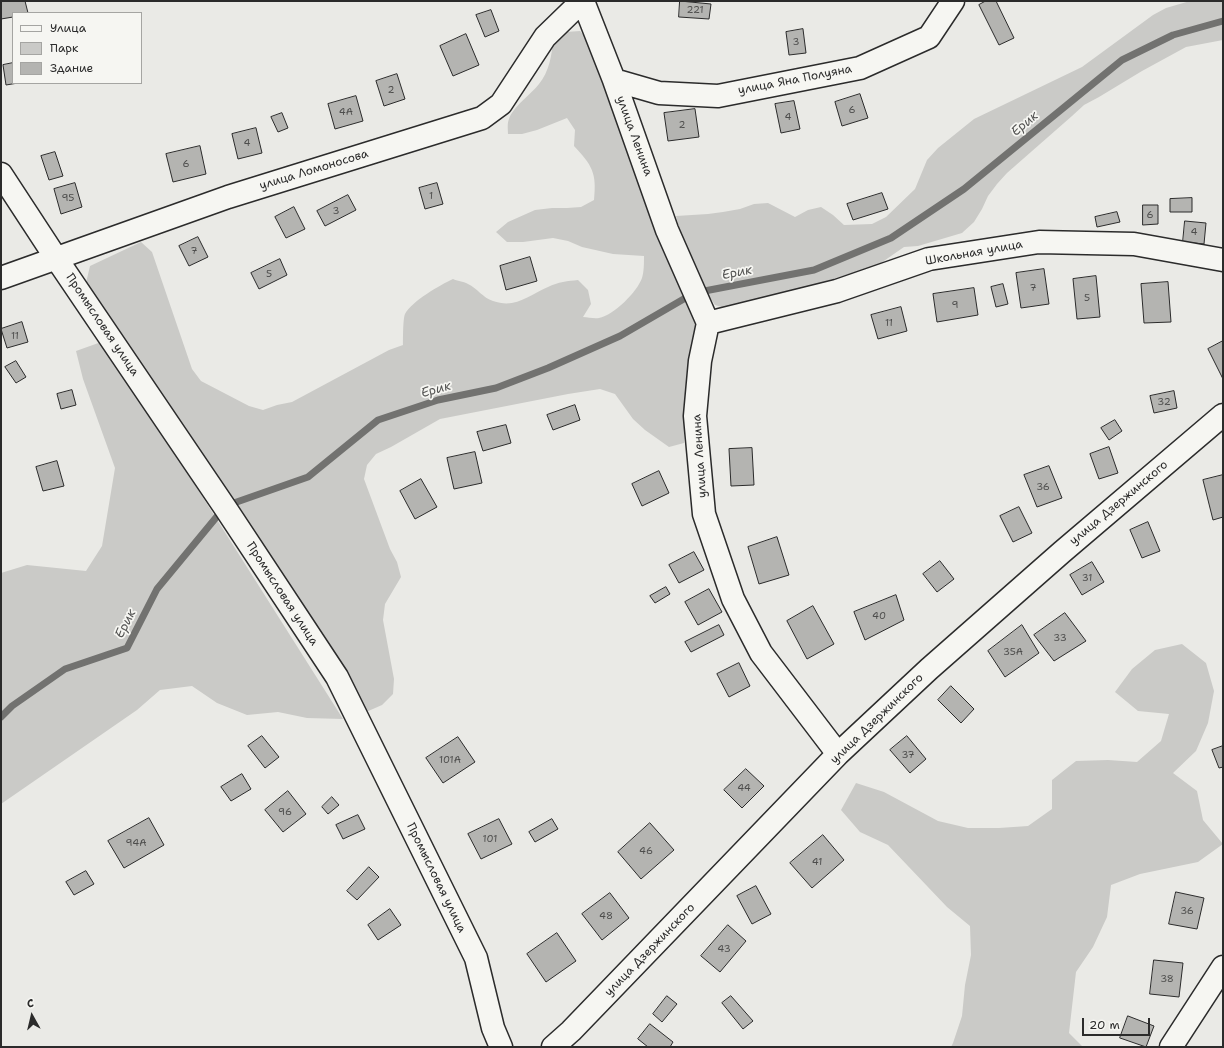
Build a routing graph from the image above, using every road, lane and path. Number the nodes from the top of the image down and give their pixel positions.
1 (582, 1) edge
2 (953, 1) edge
3 (614, 80) junction
4 (1, 174) edge
5 (56, 258) junction
6 (1223, 260) edge
7 (1, 278) edge
8 (708, 323) junction
9 (1223, 414) edge
10 (838, 754) junction
11 (1223, 967) edge
12 (501, 1047) edge
13 (553, 1047) edge
14 (1171, 1047) edge

1 - 3 street, улица Ленина
1 - 5 street, улица Ломоносова
2 - 3 street, улица Яна Полуяна
3 - 8 street, улица Ленина
4 - 5 street, Промысловая улица
5 - 7 street, улица Ломоносова
5 - 12 street, Промысловая улица
6 - 8 street, Школьная улица
8 - 10 street, улица Ленина
9 - 10 street, улица Дзержинского
10 - 13 street, улица Дзержинского
11 - 14 street

